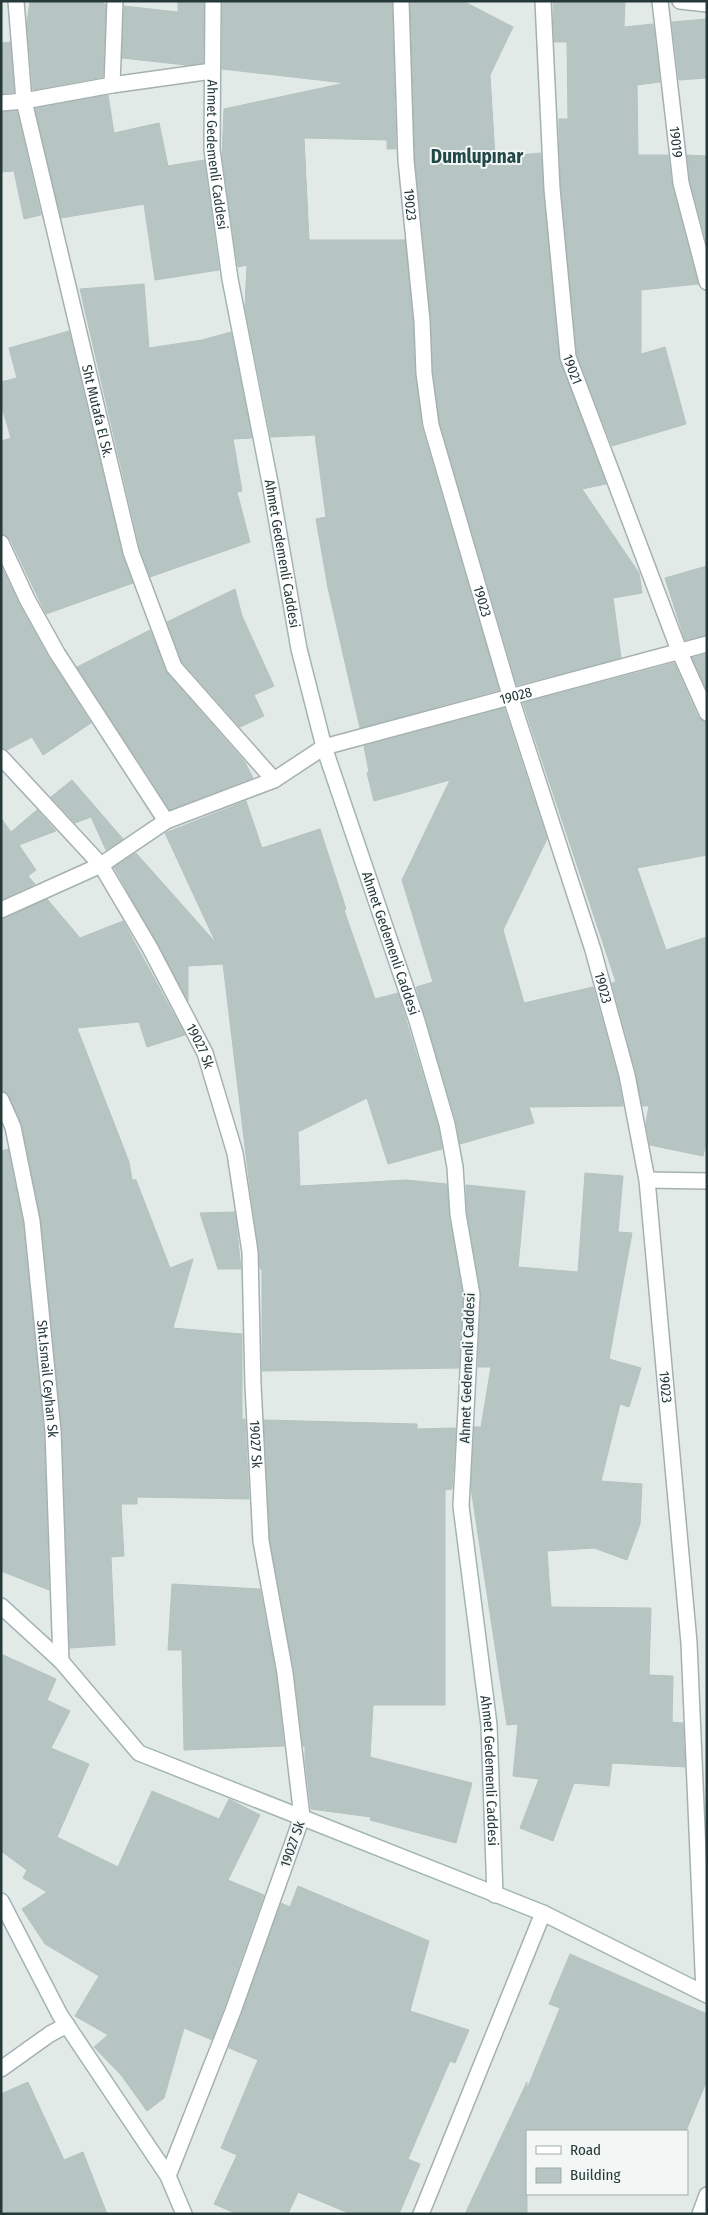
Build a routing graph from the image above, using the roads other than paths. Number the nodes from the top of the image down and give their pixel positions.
1 (16, 1) edge
2 (115, 1) edge
3 (213, 1) edge
4 (401, 1) edge
5 (543, 1) edge
6 (660, 1) edge
7 (684, 2) edge
8 (707, 4) edge
9 (212, 71) junction
10 (112, 85) junction
11 (24, 101) junction
12 (1, 103) edge
13 (707, 282) edge
14 (1, 542) edge
15 (707, 644) edge
16 (680, 652) junction
17 (510, 696) junction
18 (707, 713) edge
19 (324, 747) junction
20 (1, 757) edge
21 (274, 780) junction
22 (166, 822) junction
23 (101, 865) junction
24 (1, 910) edge
25 (1, 1100) edge
26 (647, 1180) junction
27 (707, 1181) edge
28 (1, 1606) edge
29 (61, 1661) junction
30 (302, 1817) junction
31 (495, 1895) junction
32 (1, 1901) edge
33 (543, 1913) junction
34 (705, 1994) edge
35 (67, 2025) junction
36 (1, 2069) edge
37 (168, 2176) junction
38 (707, 2195) edge
39 (184, 2214) edge
40 (421, 2214) edge
41 (700, 2214) edge

1 - 11 street, Sht Mutafa El Sk.
2 - 10 street
3 - 9 street, Ahmet Gedemenli Caddesi
4 - 17 street, 19023
5 - 16 street, 19021
6 - 13 street, 19019
7 - 8 street
9 - 10 street
9 - 19 street, Ahmet Gedemenli Caddesi
10 - 11 street
11 - 12 street
11 - 21 street, Sht Mutafa El Sk.
14 - 22 street
15 - 16 street, 19028
16 - 17 street, 19028
16 - 18 street, 19021
17 - 19 street, 19028
17 - 26 street, 19023
19 - 21 street, 19028
19 - 31 street, Ahmet Gedemenli Caddesi
20 - 23 street, 19027 Sk
21 - 22 street, 19028
22 - 23 street, 19028
23 - 24 street, 19028
23 - 30 street, 19027 Sk
25 - 29 street, Sht.Ismail Ceyhan Sk
26 - 27 street
26 - 34 street, 19023
28 - 29 street
29 - 30 street
30 - 31 street
30 - 37 street, 19027 Sk
31 - 33 street
32 - 35 street
33 - 34 street
33 - 40 street
35 - 36 street
35 - 37 street
37 - 39 street
38 - 41 street

